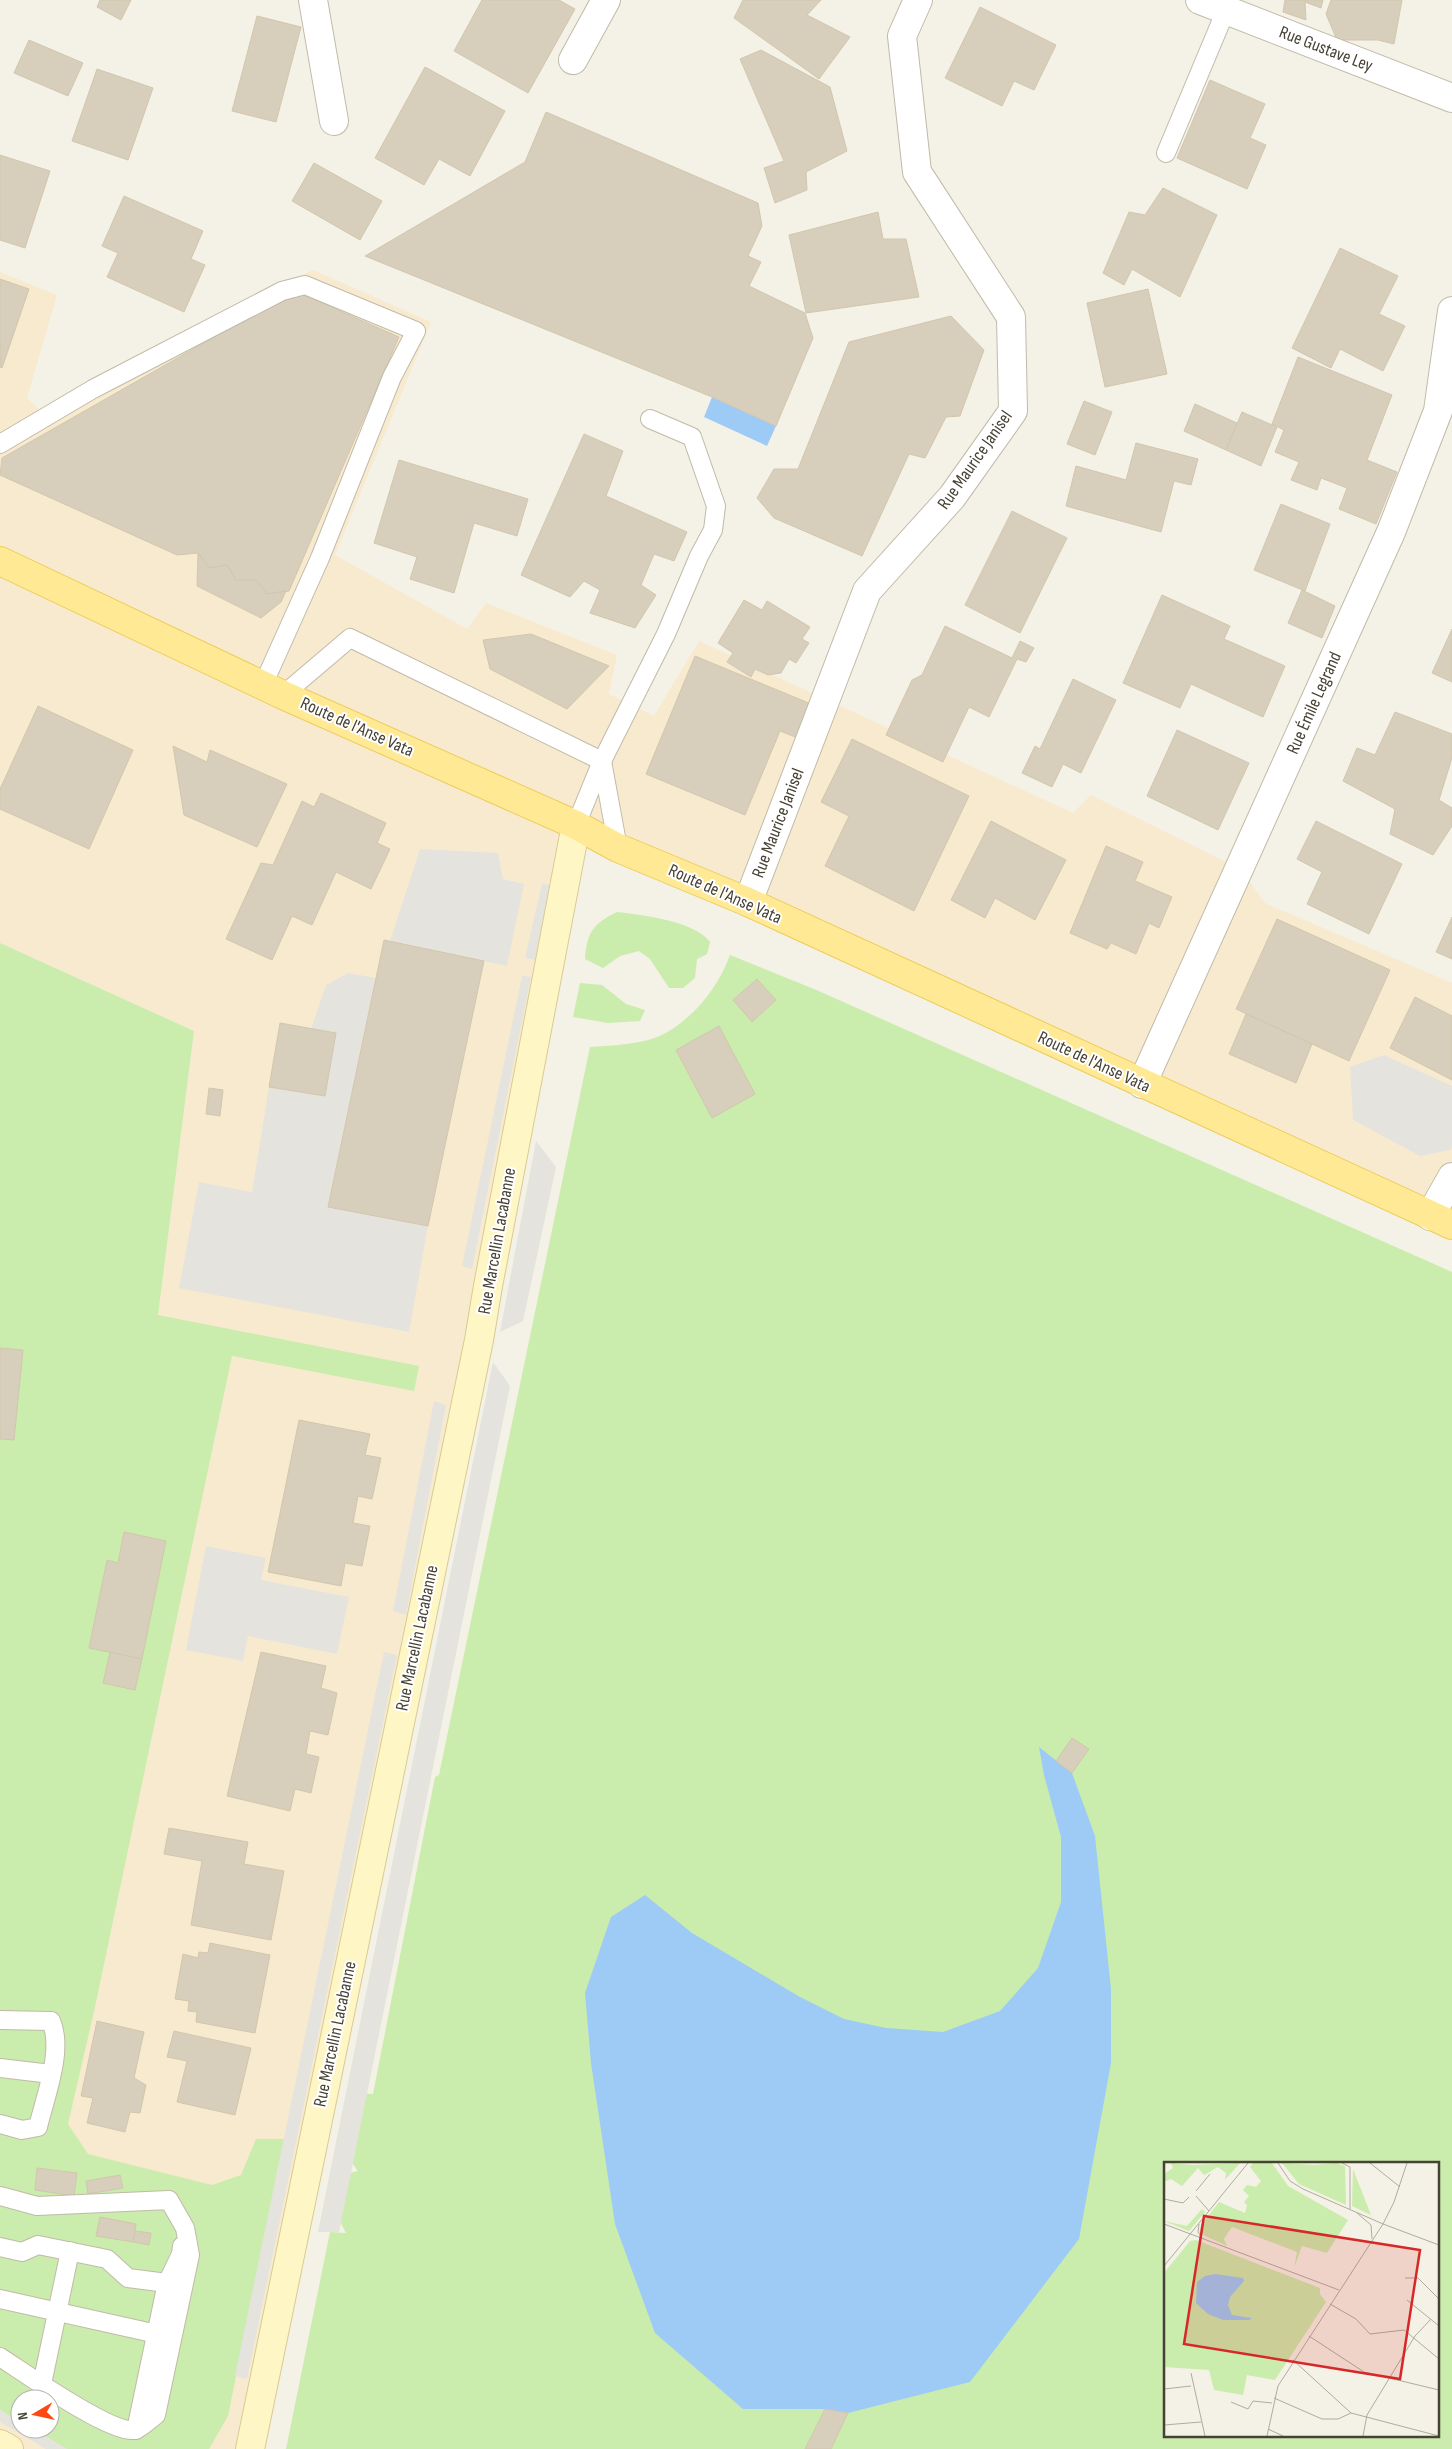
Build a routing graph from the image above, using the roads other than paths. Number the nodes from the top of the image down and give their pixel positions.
1 (313, 0) edge
2 (606, 0) edge
3 (918, 0) edge
4 (1200, 0) edge
5 (1226, 10) junction
6 (573, 60) dead end
7 (1452, 98) edge
8 (334, 121) dead end
9 (1166, 153) dead end
10 (1452, 311) edge
11 (650, 419) dead end
12 (0, 444) edge
13 (0, 561) edge
14 (273, 690) junction
15 (602, 761) junction
16 (576, 825) junction
17 (618, 848) junction
18 (748, 902) junction
19 (1142, 1084) junction
20 (1452, 1177) edge
21 (1441, 1220) edge
22 (0, 2020) edge
23 (0, 2068) edge
24 (51, 2074) junction
25 (0, 2124) edge
26 (0, 2196) edge
27 (185, 2228) junction
28 (0, 2247) edge
29 (70, 2251) junction
30 (167, 2284) junction
31 (0, 2298) edge
32 (58, 2312) junction
33 (157, 2334) junction
34 (0, 2358) edge
35 (42, 2384) junction
36 (256, 2413) junction
37 (136, 2430) junction
38 (0, 2444) edge
39 (10, 2449) edge
40 (231, 2449) edge
41 (250, 2449) edge

1 - 8 street
2 - 6 street
3 - 18 street, Rue Maurice Janisel
4 - 5 street, Rue Gustave Ley
5 - 7 street, Rue Gustave Ley
5 - 9 lane
10 - 19 street, Rue Émile Legrand
11 - 15 lane
12 - 14 lane
13 - 14 main road, Route de l'Anse Vata
14 - 15 lane
14 - 16 main road, Route de l'Anse Vata
15 - 16 lane
15 - 17 lane
16 - 17 main road, Route de l'Anse Vata
16 - 36 street, Rue Marcellin Lacabanne
17 - 18 main road, Route de l'Anse Vata
18 - 19 main road, Route de l'Anse Vata
19 - 21 main road, Route de l'Anse Vata
20 - 21 street
22 - 24 lane
23 - 24 lane
24 - 25 lane
26 - 27 lane
27 - 30 lane
27 - 37 lane
28 - 29 lane
29 - 30 lane
29 - 32 lane
30 - 33 lane
31 - 32 lane
32 - 33 lane
32 - 35 lane
33 - 37 lane
34 - 35 lane
35 - 37 lane
36 - 40 street
36 - 41 street, Rue Marcellin Lacabanne
38 - 39 street

